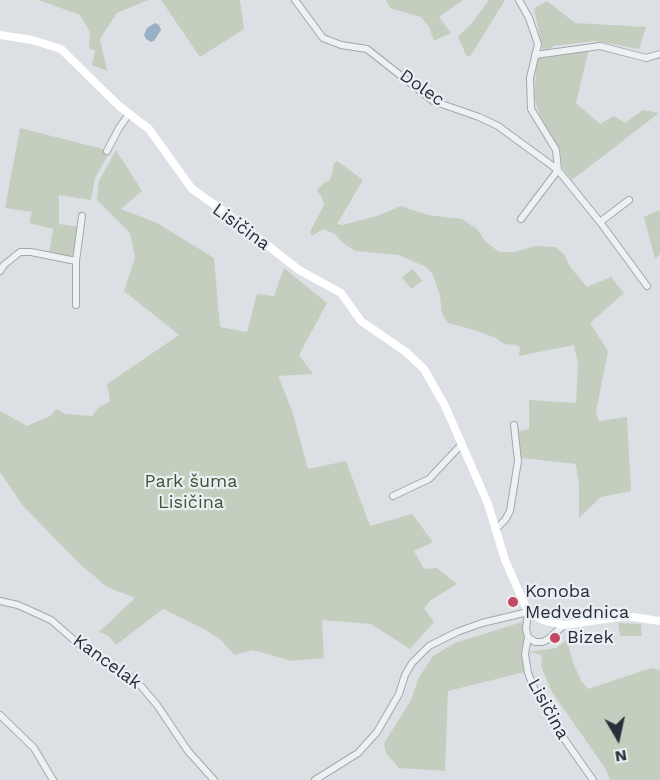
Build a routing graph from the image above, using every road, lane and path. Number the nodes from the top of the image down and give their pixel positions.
1 (295, 0) edge
2 (519, 0) edge
3 (0, 35) edge
4 (660, 54) edge
5 (535, 56) junction
6 (129, 114) junction
7 (107, 151) dead end
8 (558, 170) junction
9 (629, 200) dead end
10 (82, 216) dead end
11 (521, 219) dead end
12 (600, 222) junction
13 (76, 261) junction
14 (0, 271) edge
15 (647, 286) dead end
16 (76, 305) dead end
17 (514, 425) dead end
18 (461, 445) junction
19 (393, 496) dead end
20 (496, 529) junction
21 (0, 601) edge
22 (528, 612) junction
23 (660, 621) edge
24 (564, 625) junction
25 (528, 636) junction
26 (0, 715) edge
27 (53, 780) edge
28 (214, 780) edge
29 (315, 780) edge
30 (593, 780) edge

1 - 8 street, Dolec
2 - 5 street
3 - 6 street, Lisičina
4 - 5 street
5 - 8 street
6 - 7 street
6 - 18 street, Lisičina
8 - 11 street
8 - 12 street, Dolec
9 - 12 street
10 - 13 street
12 - 15 street, Dolec
13 - 14 street
13 - 16 street
17 - 20 street
18 - 19 street
18 - 20 street, Lisičina
20 - 22 street, Lisičina
21 - 28 street, Kancelak
22 - 24 street
22 - 25 street, Lisičina
22 - 29 street
23 - 24 street
24 - 25 street
25 - 30 street, Lisičina
26 - 27 street

